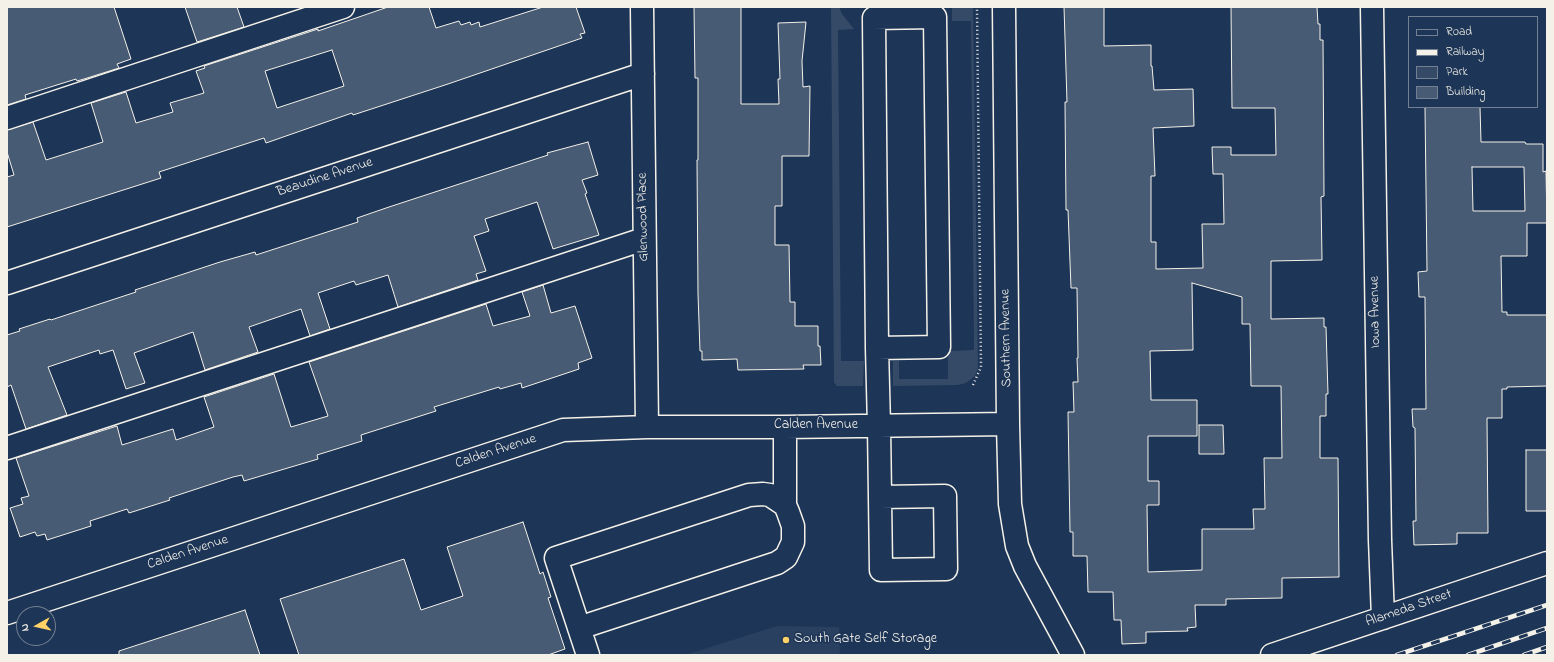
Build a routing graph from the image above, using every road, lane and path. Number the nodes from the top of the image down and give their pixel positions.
1 (343, 7) edge
2 (642, 7) edge
3 (977, 7) edge
4 (1004, 7) edge
5 (1372, 7) edge
6 (286, 16) edge
7 (643, 74) junction
8 (7, 118) edge
9 (644, 239) junction
10 (7, 283) edge
11 (877, 348) junction
12 (972, 386) dead end
13 (1008, 424) junction
14 (647, 426) junction
15 (879, 426) junction
16 (785, 427) junction
17 (7, 448) edge
18 (880, 497) junction
19 (784, 505) junction
20 (1547, 563) edge
21 (7, 613) edge
22 (1383, 618) junction
23 (579, 628) junction
24 (588, 655) edge
25 (1073, 655) edge
26 (1272, 655) edge

1 - 6 street
2 - 7 street, Glenwood Place
3 - 12 path
4 - 13 street, Southern Avenue
5 - 22 street, Iowa Avenue
6 - 8 street
7 - 9 street, Glenwood Place
7 - 10 street, Beaudine Avenue
9 - 14 street, Glenwood Place
9 - 17 street
11 - 11 street
11 - 15 street
13 - 15 street, Calden Avenue
13 - 25 street, Southern Avenue
14 - 16 street, Calden Avenue
14 - 21 street, Calden Avenue
15 - 16 street, Calden Avenue
15 - 18 street
16 - 19 street
18 - 18 street
19 - 23 street
19 - 23 street
20 - 22 street, Alameda Street
22 - 26 street, Alameda Street
23 - 24 street

